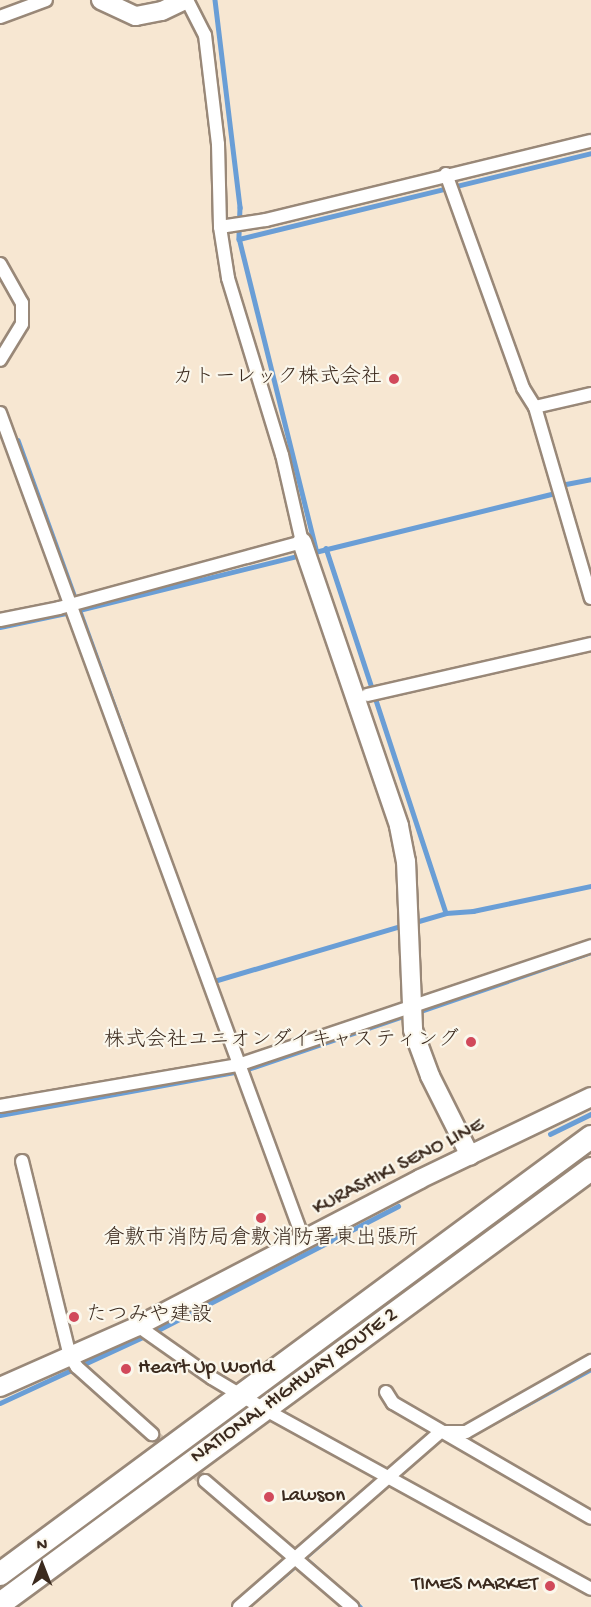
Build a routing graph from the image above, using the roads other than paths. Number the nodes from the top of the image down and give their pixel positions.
1 (46, 0) edge
2 (101, 0) edge
3 (186, 0) edge
4 (0, 16) edge
5 (591, 141) edge
6 (448, 182) junction
7 (220, 227) junction
8 (0, 264) edge
9 (0, 360) edge
10 (591, 394) edge
11 (535, 406) junction
12 (0, 413) edge
13 (303, 542) junction
14 (591, 598) edge
15 (74, 605) junction
16 (0, 620) edge
17 (591, 644) edge
18 (371, 694) dead end
19 (591, 946) edge
20 (412, 1007) junction
21 (239, 1069) junction
22 (591, 1097) edge
23 (0, 1106) edge
24 (591, 1137) edge
25 (470, 1156) junction
26 (22, 1161) dead end
27 (591, 1169) edge
28 (304, 1241) junction
29 (140, 1328) junction
30 (591, 1361) edge
31 (76, 1366) junction
32 (0, 1388) edge
33 (386, 1392) dead end
34 (241, 1395) junction
35 (264, 1409) junction
36 (440, 1432) junction
37 (152, 1434) tunnel mouth
38 (387, 1477) junction
39 (205, 1481) tunnel mouth
40 (591, 1518) edge
41 (301, 1562) junction
42 (0, 1574) edge
43 (591, 1589) edge
44 (0, 1604) edge
45 (239, 1607) edge
46 (352, 1607) edge

1 - 4 street
2 - 3 street
3 - 7 street
5 - 6 street
6 - 7 street
6 - 11 street
7 - 13 street
8 - 9 street
10 - 11 street
11 - 14 street
12 - 15 street
13 - 15 street
13 - 20 street
15 - 16 street
15 - 21 street
17 - 18 street
19 - 20 street
20 - 21 street
20 - 25 street
21 - 23 street
21 - 28 street
22 - 25 street, KURASHIKI SENO LINE
24 - 34 highway, NATIONAL HIGHWAY ROUTE 2
25 - 28 street, KURASHIKI SENO LINE
26 - 31 street
27 - 35 highway, NATIONAL HIGHWAY ROUTE 2
28 - 29 street, KURASHIKI SENO LINE
29 - 31 street, KURASHIKI SENO LINE
29 - 34 street
30 - 36 street
31 - 32 street, KURASHIKI SENO LINE
31 - 37 street
33 - 36 street
34 - 35 street
34 - 42 highway, NATIONAL HIGHWAY ROUTE 2
35 - 38 street
35 - 44 highway, NATIONAL HIGHWAY ROUTE 2
36 - 38 street
36 - 40 street
38 - 41 street
38 - 43 street
39 - 41 street
41 - 45 street
41 - 46 street

